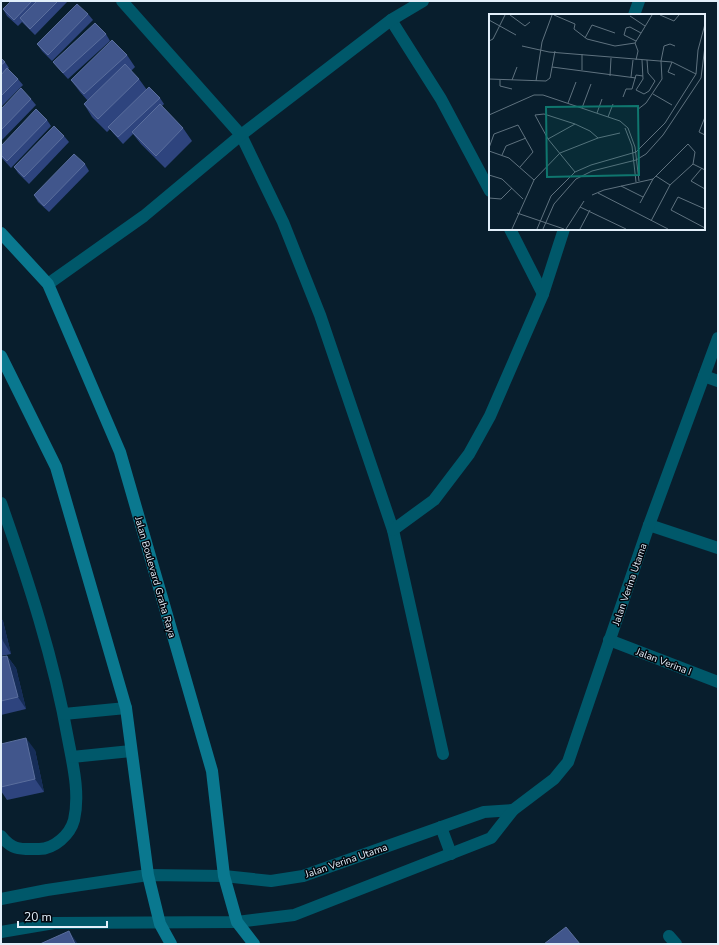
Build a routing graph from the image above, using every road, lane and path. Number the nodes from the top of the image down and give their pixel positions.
1 (122, 1) edge
2 (424, 1) edge
3 (639, 1) edge
4 (634, 14) edge
5 (391, 20) junction
6 (241, 135) junction
7 (489, 189) edge
8 (511, 230) edge
9 (564, 230) edge
10 (1, 232) edge
11 (48, 284) junction
12 (543, 294) junction
13 (718, 338) edge
14 (1, 356) edge
15 (704, 376) junction
16 (718, 381) edge
17 (1, 503) edge
18 (649, 525) junction
19 (394, 530) junction
20 (718, 548) edge
21 (609, 640) junction
22 (718, 682) edge
23 (126, 708) junction
24 (64, 714) junction
25 (131, 751) junction
26 (443, 754) dead end
27 (72, 757) junction
28 (513, 810) junction
29 (442, 827) junction
30 (1, 836) edge
31 (451, 854) junction
32 (148, 875) junction
33 (224, 876) junction
34 (1, 899) edge
35 (237, 922) junction
36 (160, 924) junction
37 (1, 932) edge
38 (171, 944) edge
39 (254, 944) edge

1 - 6 street
2 - 5 street
3 - 4 street
5 - 6 street
5 - 7 street
6 - 11 street
6 - 19 street
8 - 12 street
9 - 12 street
10 - 11 main road, Jalan Boulevard Graha Raya
11 - 33 main road, Jalan Boulevard Graha Raya
12 - 19 street
13 - 15 street, Jalan Verina Utama
14 - 23 main road
15 - 16 street
15 - 18 street, Jalan Verina Utama
17 - 24 street
18 - 20 street
18 - 21 street, Jalan Verina Utama
19 - 26 street
21 - 22 street, Jalan Verina I
21 - 28 street, Jalan Verina Utama
23 - 24 street
23 - 25 main road
24 - 27 street
25 - 27 street
25 - 32 main road
27 - 30 street
28 - 29 street, Jalan Verina Utama
28 - 31 street, Jalan Verina Utama
29 - 31 street
29 - 33 street, Jalan Verina Utama
31 - 35 street, Jalan Verina Utama
32 - 33 street, Jalan Verina Utama
32 - 34 street, Jalan Verina Utama
32 - 36 main road
33 - 35 main road, Jalan Boulevard Graha Raya
35 - 36 street, Jalan Verina Utama
35 - 39 main road, Jalan Boulevard Graha Raya
36 - 37 street, Jalan Verina Utama
36 - 38 main road

